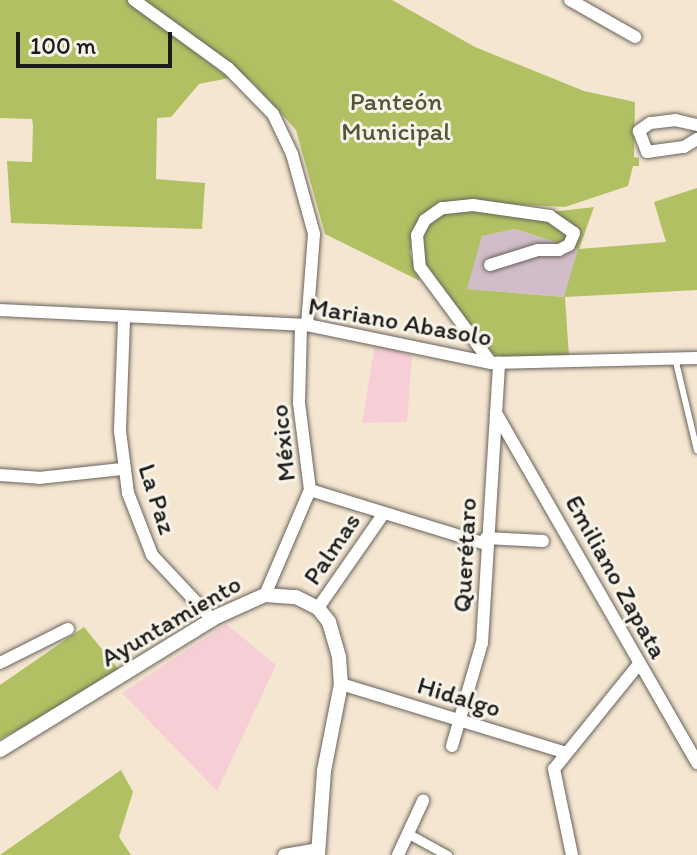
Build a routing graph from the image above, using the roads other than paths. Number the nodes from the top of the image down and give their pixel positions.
1 (134, 0) edge
2 (570, 0) edge
3 (635, 37) dead end
4 (697, 125) edge
5 (697, 139) edge
6 (490, 265) dead end
7 (0, 310) edge
8 (124, 320) junction
9 (304, 325) junction
10 (675, 358) junction
11 (697, 358) edge
12 (495, 363) junction
13 (496, 413) junction
14 (697, 450) edge
15 (122, 469) junction
16 (0, 475) edge
17 (310, 490) junction
18 (382, 516) junction
19 (486, 541) junction
20 (543, 541) dead end
21 (265, 595) junction
22 (318, 608) junction
23 (212, 619) junction
24 (68, 629) dead end
25 (0, 663) edge
26 (639, 664) junction
27 (341, 684) junction
28 (464, 721) junction
29 (452, 746) dead end
30 (0, 750) edge
31 (564, 752) junction
32 (697, 763) edge
33 (423, 801) dead end
34 (407, 833) junction
35 (318, 852) edge
36 (284, 855) edge
37 (398, 855) edge
38 (447, 855) edge
39 (572, 855) edge

1 - 9 street, México
2 - 3 street
4 - 5 street
6 - 12 street
7 - 8 street, Mariano Abasolo
8 - 9 street, Mariano Abasolo
8 - 15 street, La Paz
9 - 12 street, Mariano Abasolo
9 - 17 street, México
10 - 11 street, Mariano Abasolo
10 - 12 street, Mariano Abasolo
10 - 14 lane
12 - 13 street, Querétaro
13 - 19 street, Querétaro
13 - 26 street, Emiliano Zapata
15 - 16 street
15 - 23 street, La Paz
17 - 18 street
17 - 21 street, México
18 - 19 street
18 - 22 street, Palmas
19 - 20 street
19 - 28 street, Querétaro
21 - 22 street, Ayuntamiento
21 - 23 street, Ayuntamiento
22 - 27 street
23 - 30 street, Ayuntamiento
24 - 25 street
26 - 31 street
26 - 32 street, Emiliano Zapata
27 - 28 street, Hidalgo
27 - 35 street
28 - 29 street, Querétaro
28 - 31 street, Hidalgo
31 - 39 street
33 - 34 street
34 - 37 street
34 - 38 street
35 - 36 street

